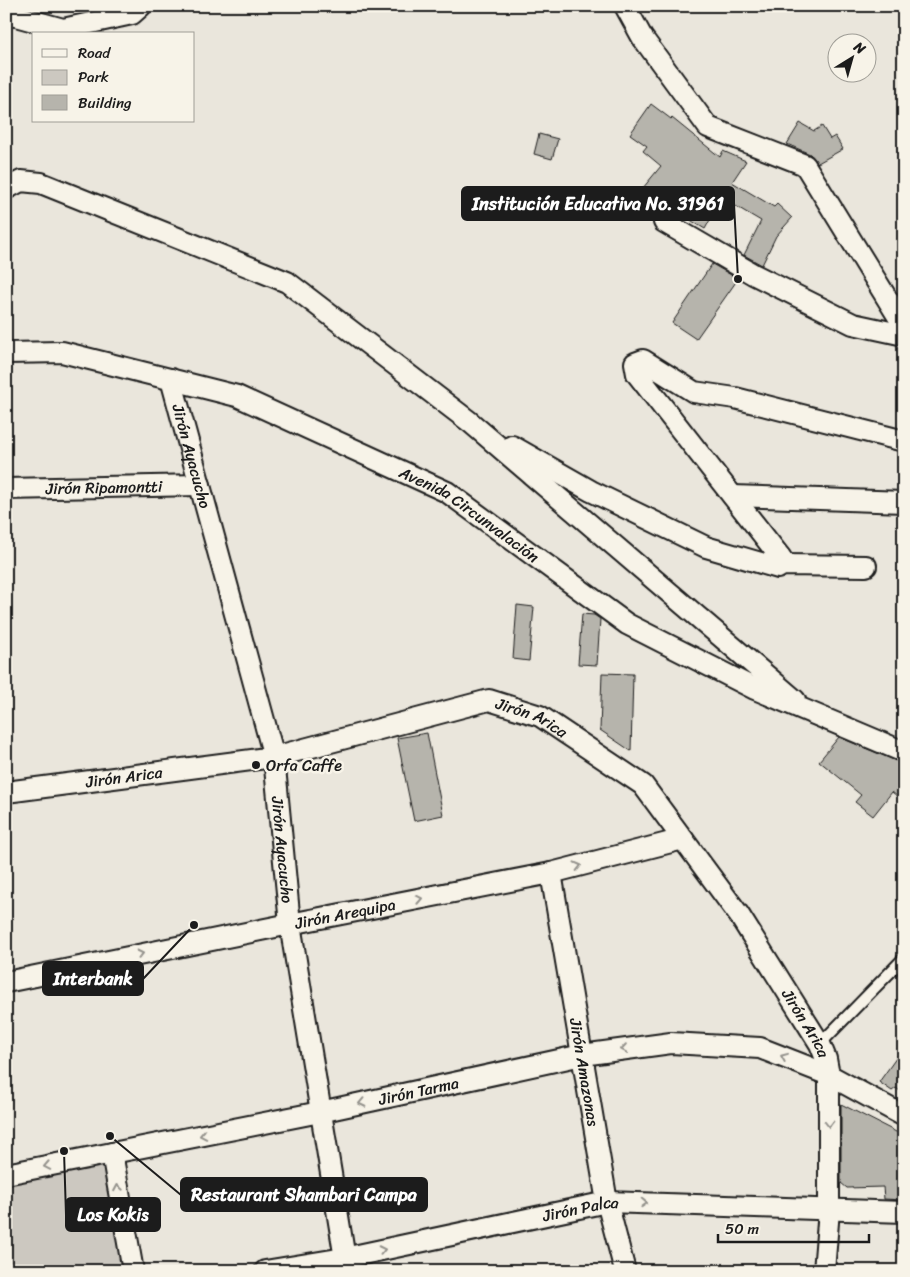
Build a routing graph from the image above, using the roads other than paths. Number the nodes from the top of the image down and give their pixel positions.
1 (141, 6) edge
2 (625, 6) edge
3 (6, 18) edge
4 (6, 189) edge
5 (664, 222) dead end
6 (904, 326) edge
7 (904, 334) edge
8 (6, 353) edge
9 (171, 379) junction
10 (493, 441) junction
11 (904, 441) edge
12 (200, 485) junction
13 (6, 489) edge
14 (733, 496) junction
15 (904, 502) edge
16 (782, 565) junction
17 (866, 566) dead end
18 (810, 712) junction
19 (904, 752) edge
20 (274, 757) junction
21 (6, 792) edge
22 (683, 839) junction
23 (551, 873) junction
24 (290, 924) junction
25 (904, 958) edge
26 (6, 982) edge
27 (820, 1044) junction
28 (582, 1055) junction
29 (829, 1076) junction
30 (320, 1112) junction
31 (904, 1116) edge
32 (112, 1153) junction
33 (6, 1174) edge
34 (607, 1202) junction
35 (829, 1210) junction
36 (904, 1212) edge
37 (345, 1264) edge
38 (133, 1271) edge
39 (265, 1271) edge
40 (625, 1271) edge
41 (824, 1271) edge

1 - 3 street
2 - 6 street
4 - 10 street
5 - 7 street
8 - 9 street, Avenida Circunvalación
9 - 12 street, Jirón Ayacucho
9 - 18 street, Avenida Circunvalación
10 - 16 street
10 - 18 street
11 - 14 street
12 - 13 street, Jirón Ripamontti
12 - 20 street, Jirón Ayacucho
14 - 15 street
14 - 16 street
16 - 17 street
18 - 19 street, Avenida Circunvalación
20 - 21 street, Jirón Arica
20 - 22 street, Jirón Arica
20 - 24 street, Jirón Ayacucho
23 -> 22 street, Jirón Arequipa
22 - 27 street, Jirón Arica
24 -> 23 street, Jirón Arequipa
23 - 28 street, Jirón Amazonas
26 -> 24 street, Jirón Arequipa
24 - 30 street, Jirón Ayacucho
25 - 27 lane
27 - 29 street, Jirón Arica
29 -> 28 street, Jirón Tarma
28 -> 30 street, Jirón Tarma
28 - 34 street, Jirón Amazonas
29 - 31 street, Jirón Tarma
29 -> 35 street, Jirón Arica
30 -> 32 street, Jirón Tarma
30 - 37 street, Jirón Ayacucho
32 -> 33 street, Jirón Tarma
38 -> 32 street
34 -> 35 street, Jirón Palca
37 -> 34 street, Jirón Palca
34 - 40 street, Jirón Amazonas
35 - 36 street, Jirón Palca
35 - 41 street, Jirón Arica
37 - 39 street, Jirón Palca

